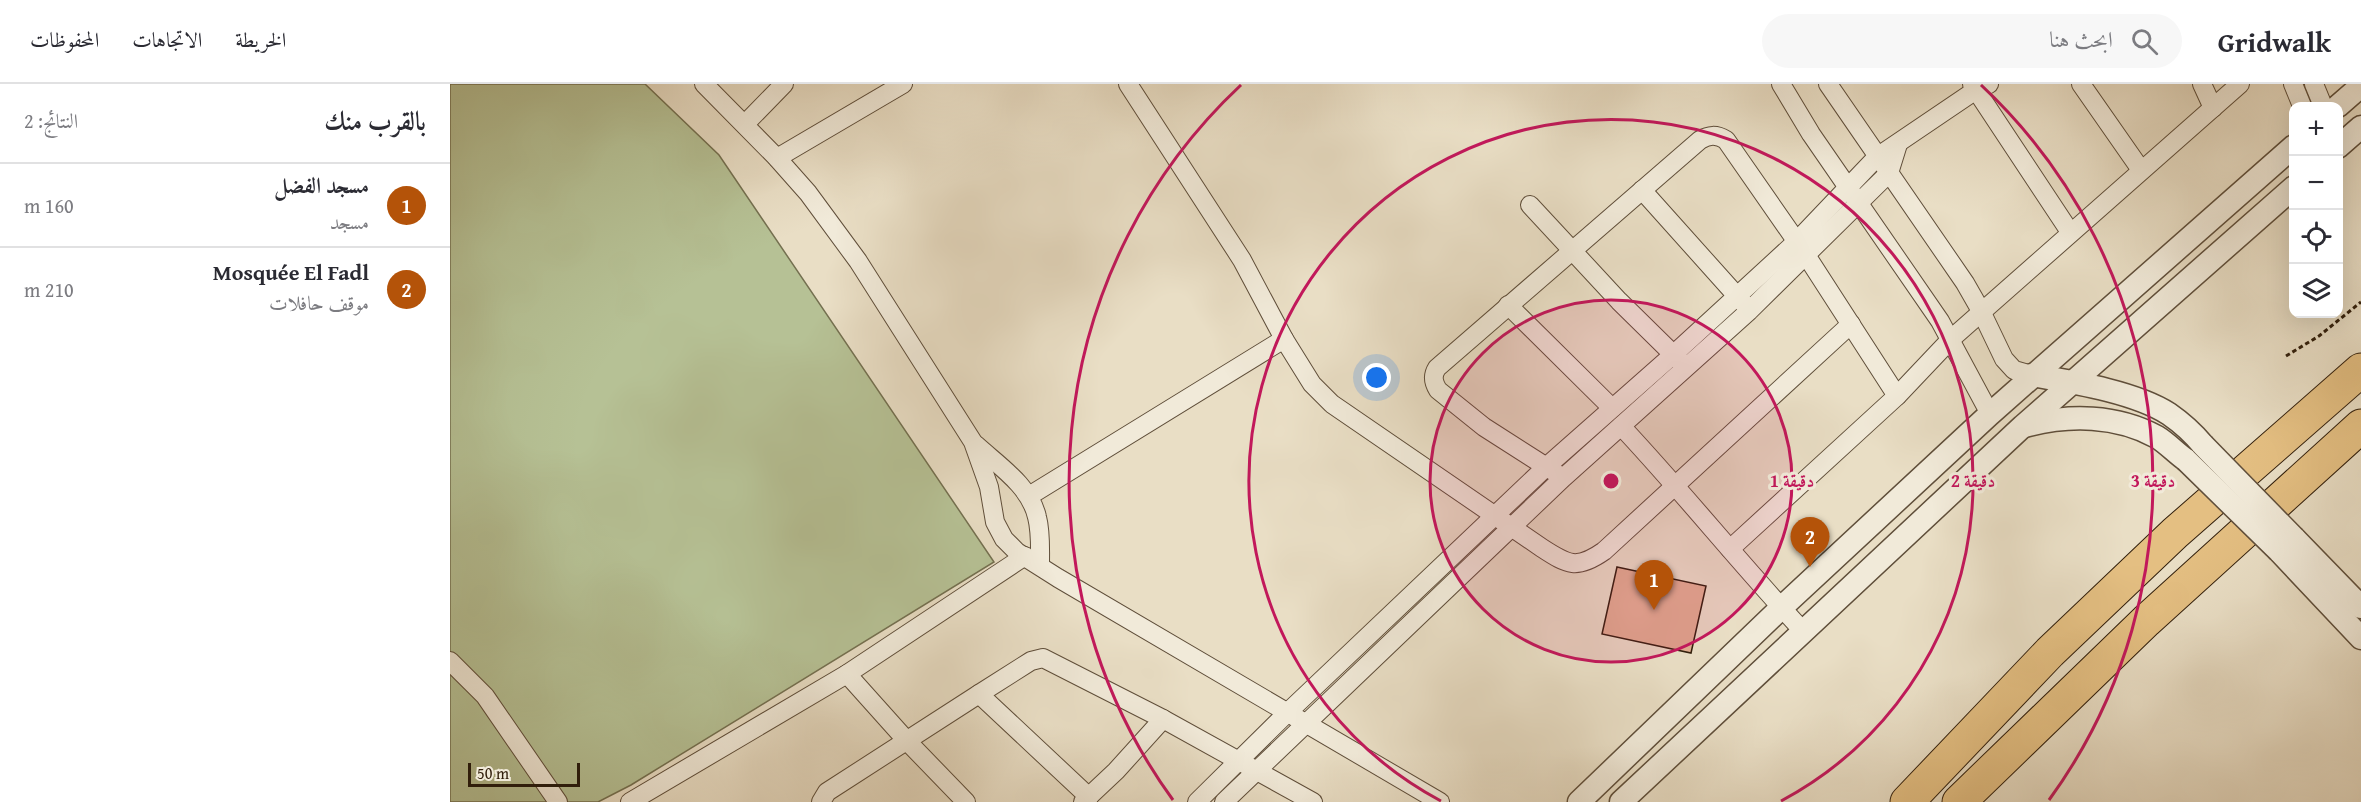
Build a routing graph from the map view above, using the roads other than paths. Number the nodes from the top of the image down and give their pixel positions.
1 (704, 84) edge
2 (784, 84) edge
3 (903, 84) edge
4 (1128, 84) edge
5 (1781, 84) edge
6 (1828, 84) edge
7 (2081, 84) edge
8 (2202, 84) edge
9 (2240, 84) edge
10 (2293, 84) edge
11 (2314, 84) edge
12 (1979, 86) edge
13 (2361, 86) edge
14 (2300, 102) edge
15 (2321, 102) edge
16 (2342, 102) edge
17 (2213, 108) junction
18 (745, 124) junction
19 (2361, 127) edge
20 (2343, 141) edge
21 (1898, 144) junction
22 (2289, 150) edge
23 (1877, 157) junction
24 (777, 158) junction
25 (2141, 170) junction
26 (1888, 173) junction
27 (1848, 188) junction
28 (1642, 190) junction
29 (2289, 191) edge
30 (1859, 204) junction
31 (1530, 205) dead end
32 (2070, 232) junction
33 (1801, 248) junction
34 (1571, 249) junction
35 (1738, 296) junction
36 (1508, 305) junction
37 (1749, 311) junction
38 (1982, 311) junction
39 (1851, 324) junction
40 (1284, 339) junction
41 (1951, 339) junction
42 (1674, 354) junction
43 (1687, 368) junction
44 (2361, 370) edge
45 (2032, 375) junction
46 (2074, 383) junction
47 (1897, 396) junction
48 (1612, 408) junction
49 (1990, 414) junction
50 (1621, 426) junction
51 (2023, 426) junction
52 (2361, 426) edge
53 (973, 442) junction
54 (1546, 467) junction
55 (1563, 478) junction
56 (1675, 484) junction
57 (1029, 496) junction
58 (1496, 516) junction
59 (1511, 527) junction
60 (2287, 544) junction
61 (1730, 549) junction
62 (1032, 560) junction
63 (2361, 607) edge
64 (1781, 608) junction
65 (1804, 632) junction
66 (2361, 638) edge
67 (450, 661) edge
68 (847, 674) junction
69 (979, 694) junction
70 (1287, 713) junction
71 (1163, 719) junction
72 (1305, 724) junction
73 (907, 741) junction
74 (1239, 761) junction
75 (1257, 770) junction
76 (1086, 800) edge
77 (558, 802) edge
78 (630, 802) edge
79 (821, 802) edge
80 (966, 802) edge
81 (1197, 802) edge
82 (1224, 802) edge
83 (1313, 802) edge
84 (1440, 802) edge
85 (1579, 802) edge
86 (1621, 802) edge
87 (1907, 802) edge
88 (1959, 802) edge

1 - 18 street
2 - 18 street
3 - 24 street
4 - 40 street
5 - 27 street
6 - 23 street
7 - 25 street
8 - 17 street
9 - 17 street
10 - 14 street
11 - 15 street
12 - 21 street
12 - 32 street
13 - 16 street
17 - 25 street
18 - 24 street
19 - 20 street
21 - 23 street
21 - 26 street
22 - 45 street
23 - 26 street
23 - 27 street
24 - 53 street
25 - 32 street
26 - 30 street
26 - 38 street
27 - 30 street
27 - 33 street
28 - 33 street
28 - 34 street
28 - 35 street
29 - 46 street
30 - 33 street
30 - 41 street
31 - 34 street
32 - 38 street
33 - 35 street
33 - 37 street
33 - 39 street
34 - 36 street
34 - 42 street
35 - 37 street
35 - 42 street
36 - 48 street
36 - 54 street
37 - 43 street
38 - 41 street
38 - 45 street
39 - 47 street
39 - 56 street
40 - 57 street
40 - 58 street
41 - 47 street
41 - 49 street
42 - 43 street
42 - 48 street
43 - 50 street
44 - 87 highway
45 - 46 street
45 - 49 street
46 - 51 street
46 - 60 street, bridge
47 - 61 street
48 - 54 street
49 - 51 street
49 - 64 street
50 - 55 street
50 - 56 street
51 - 60 street, bridge
51 - 65 street
52 - 88 highway
53 - 57 street
53 - 62 street
54 - 55 street
54 - 58 street
55 - 59 street
56 - 59 street
56 - 61 street
57 - 62 street
58 - 59 street
58 - 70 street
59 - 72 street
60 - 63 street
60 - 66 street
61 - 64 street
62 - 68 street
62 - 70 street
64 - 65 street
64 - 85 street
65 - 86 street
67 - 77 street
68 - 73 street
68 - 78 street
69 - 71 street
69 - 73 street
69 - 76 street
70 - 72 street
70 - 74 street
71 - 74 street
71 - 76 street
72 - 75 street
72 - 84 street
73 - 79 street
73 - 80 street
74 - 75 street
74 - 81 street
75 - 82 street
75 - 83 street

